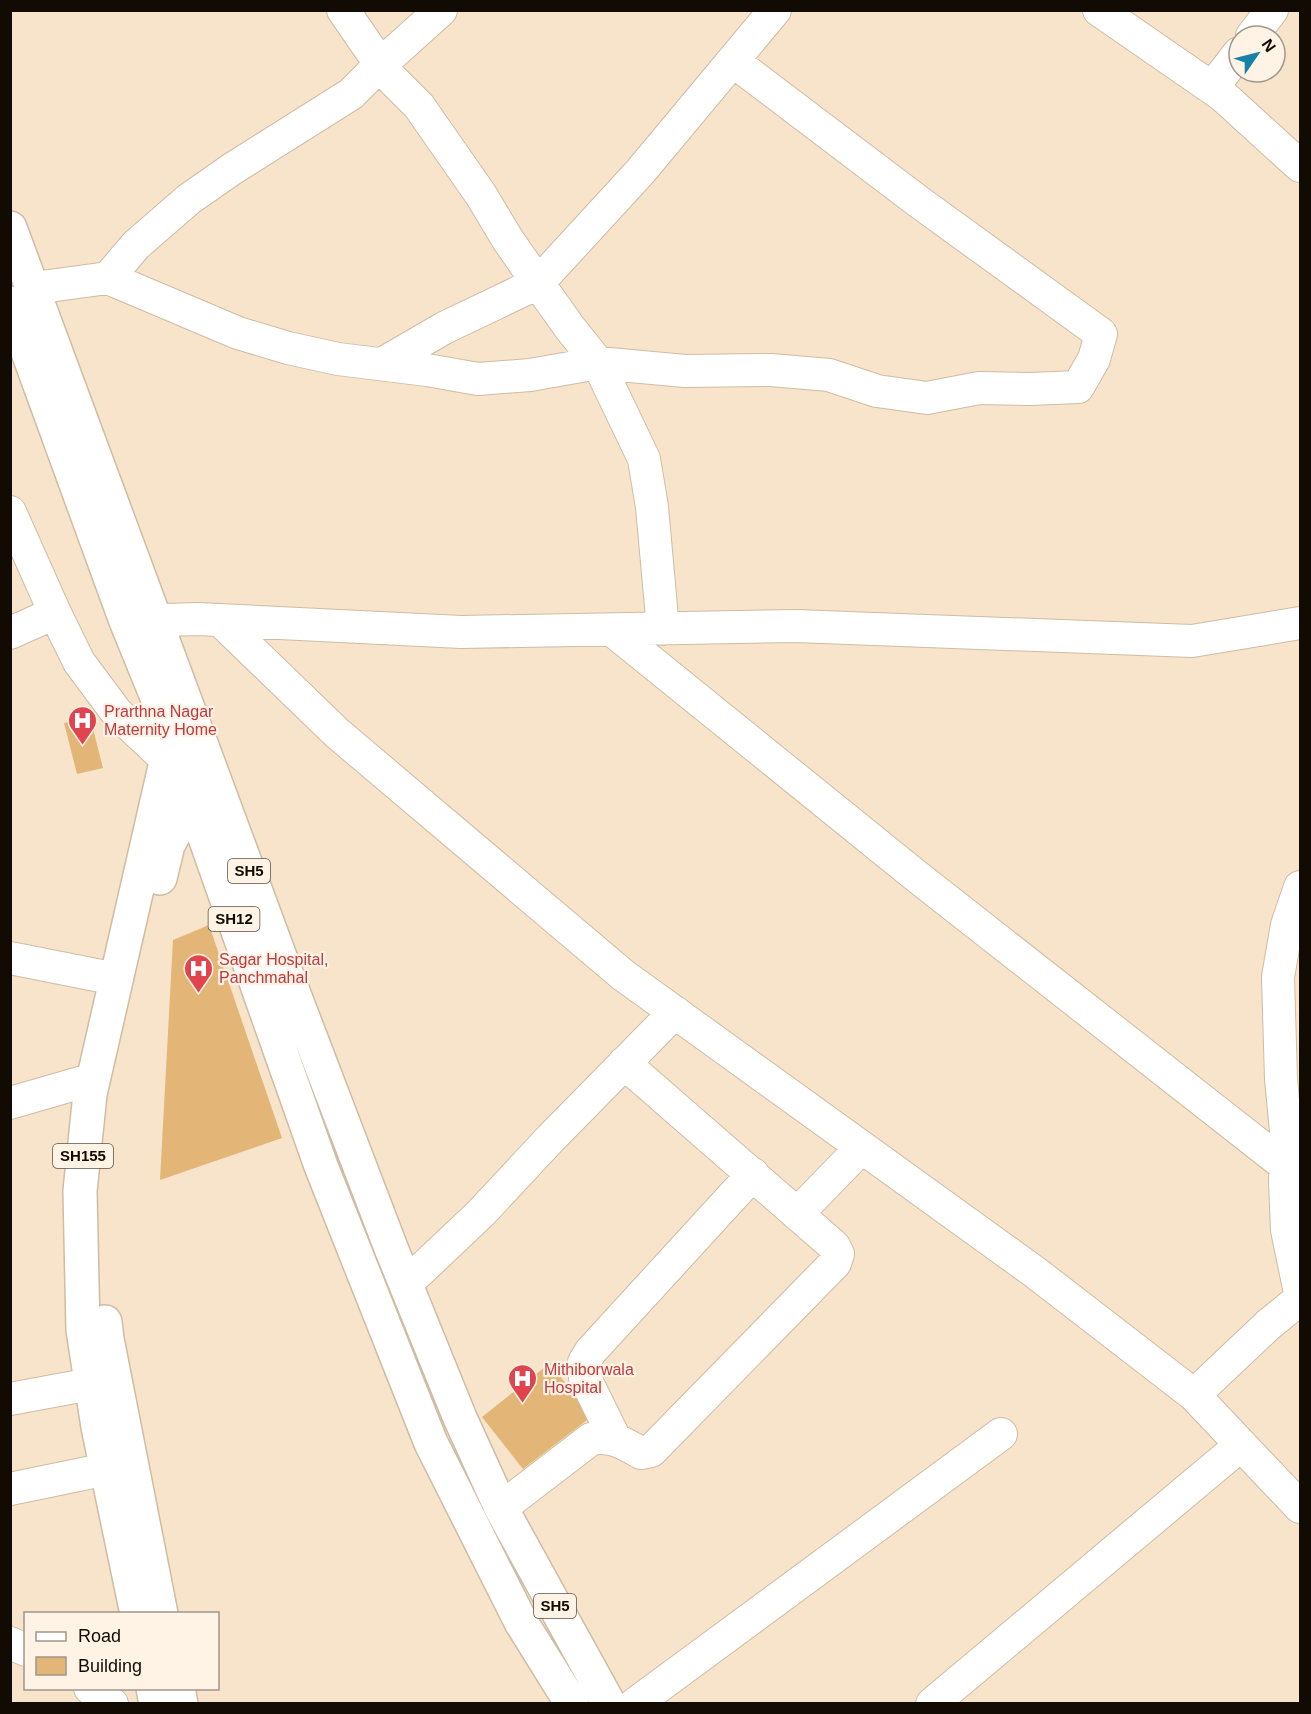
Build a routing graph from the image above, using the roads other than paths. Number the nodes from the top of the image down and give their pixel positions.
1 (343, 10) edge
2 (441, 10) edge
3 (775, 10) edge
4 (1099, 10) edge
5 (1272, 10) edge
6 (1261, 24) edge
7 (733, 61) junction
8 (380, 64) junction
9 (1227, 69) edge
10 (1212, 88) junction
11 (1300, 166) edge
12 (10, 228) edge
13 (108, 279) junction
14 (538, 283) junction
15 (22, 295) edge
16 (598, 363) junction
17 (382, 364) junction
18 (10, 512) edge
19 (55, 613) junction
20 (141, 621) junction
21 (221, 621) junction
22 (1300, 623) edge
23 (663, 628) junction
24 (612, 630) junction
25 (10, 633) edge
26 (176, 733) junction
27 (213, 774) junction
28 (192, 801) junction
29 (1300, 887) edge
30 (10, 958) edge
31 (116, 979) junction
32 (675, 1012) junction
33 (624, 1063) junction
34 (93, 1079) junction
35 (10, 1103) edge
36 (861, 1148) junction
37 (1293, 1171) edge
38 (753, 1174) junction
39 (797, 1214) junction
40 (406, 1284) junction
41 (1300, 1293) edge
42 (1300, 1299) edge
43 (91, 1384) junction
44 (1194, 1395) junction
45 (10, 1399) edge
46 (1001, 1434) dead end
47 (615, 1438) junction
48 (1241, 1445) junction
49 (107, 1469) junction
50 (10, 1489) edge
51 (1300, 1507) edge
52 (501, 1508) junction
53 (137, 1612) edge
54 (161, 1612) edge
55 (10, 1643) edge
56 (24, 1649) edge
57 (91, 1690) edge
58 (112, 1704) edge
59 (572, 1704) edge
60 (609, 1704) edge
61 (635, 1704) edge
62 (932, 1704) edge

1 - 8 street
2 - 8 street
3 - 7 street
4 - 10 street
5 - 6 street
7 - 14 street
7 - 16 street
8 - 13 street
8 - 14 street
9 - 10 street
10 - 11 street
12 - 15 main road
13 - 15 street
13 - 17 street
14 - 16 street
14 - 17 street
15 - 20 main road, SH12
16 - 17 street
16 - 23 street
18 - 19 street
19 - 25 street
19 - 26 street
20 - 21 street
20 - 26 main road, SH12
21 - 24 street
21 - 32 street
22 - 23 street
23 - 24 street
24 - 37 street
26 - 27 main road, SH5
26 - 28 main road, SH12
26 - 31 main road, SH155
27 - 28 main road, SH155
27 - 40 main road, SH5
28 - 54 main road, SH155
28 - 59 main road, SH12
29 - 37 street
30 - 31 street
31 - 34 main road, SH155
32 - 33 street
32 - 36 street
33 - 38 street
33 - 40 street
34 - 35 street
34 - 43 main road, SH155
36 - 39 street
36 - 44 street
37 - 41 street
38 - 39 street
38 - 47 street
39 - 47 street
40 - 52 main road, SH5
42 - 44 street
43 - 45 street
43 - 49 main road, SH155
44 - 48 street
46 - 61 street
47 - 52 street
48 - 51 street
48 - 62 street
49 - 50 street
49 - 53 main road, SH155
52 - 60 main road, SH5
55 - 56 street
57 - 58 street

